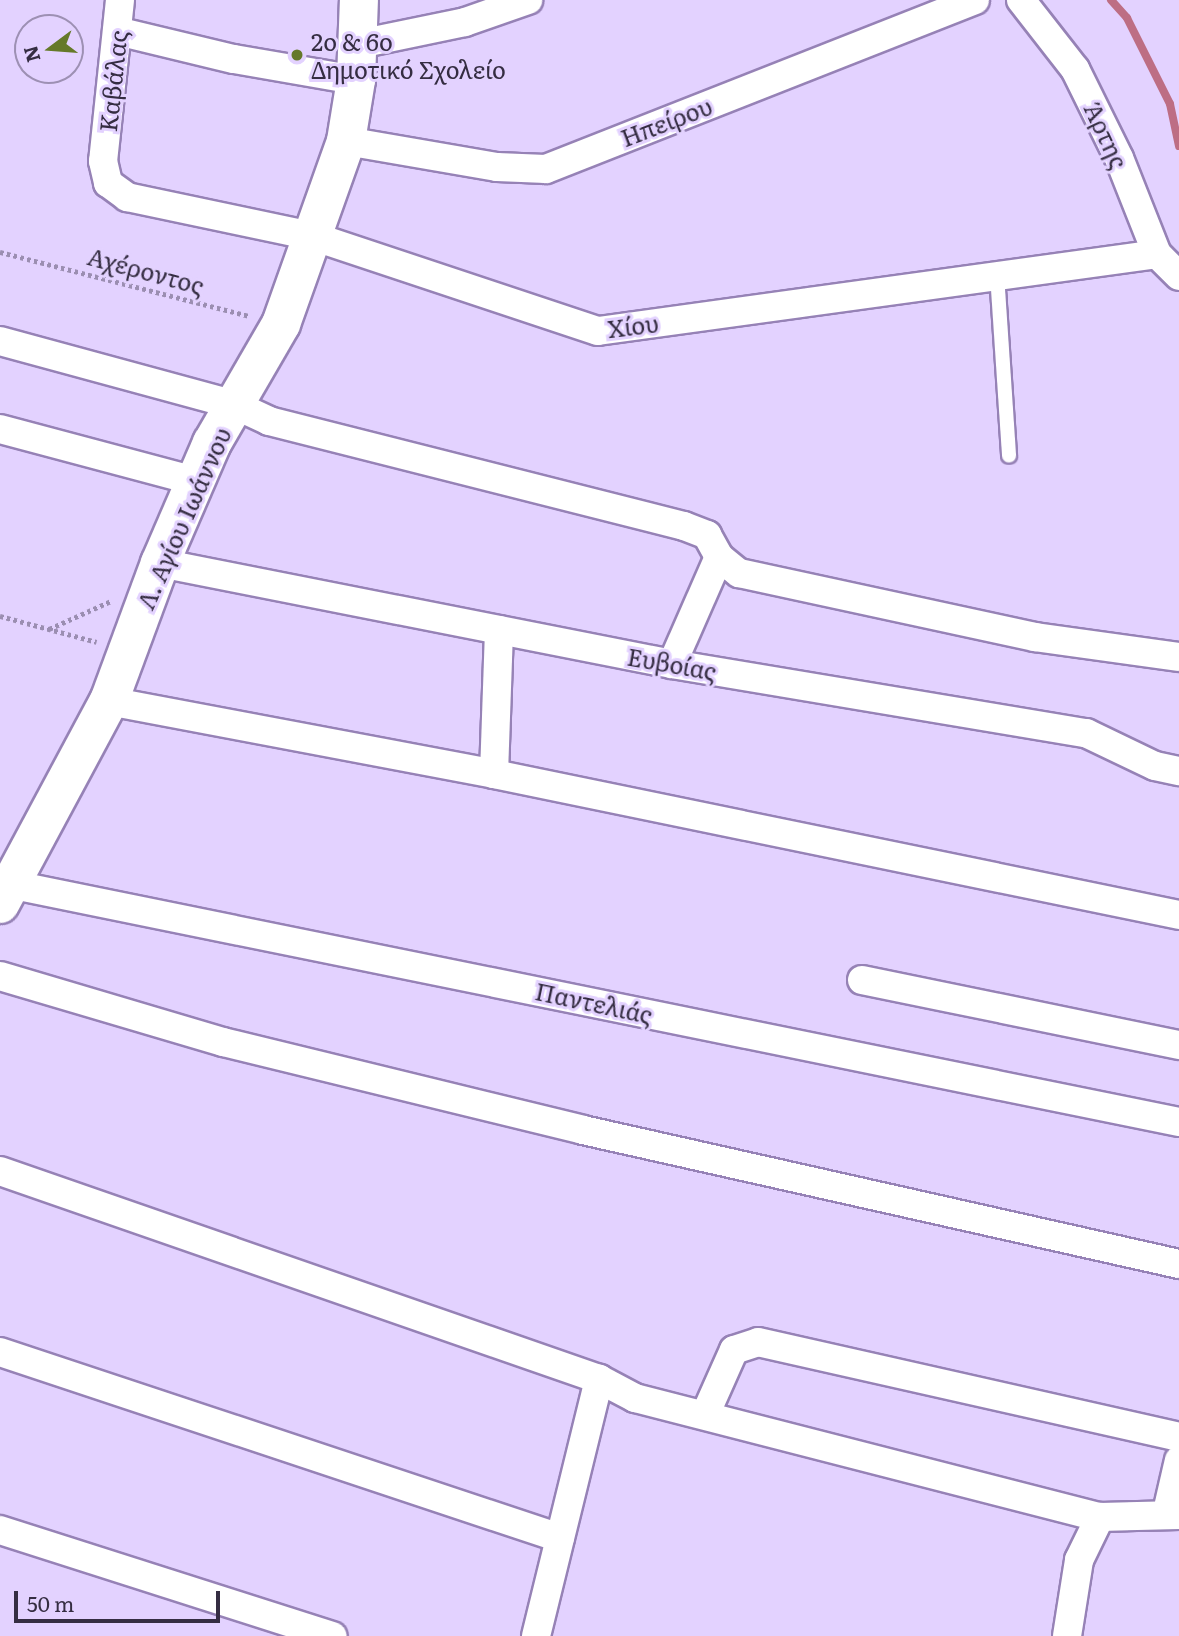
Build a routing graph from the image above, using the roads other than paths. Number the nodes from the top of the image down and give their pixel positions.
1 (120, 0) edge
2 (359, 0) edge
3 (528, 0) edge
4 (975, 0) edge
5 (1021, 0) edge
6 (117, 31) junction
7 (358, 62) junction
8 (346, 141) junction
9 (103, 161) joint
10 (312, 236) junction
11 (1157, 254) junction
12 (997, 274) junction
13 (1179, 276) edge
14 (0, 341) edge
15 (235, 405) junction
16 (0, 429) edge
17 (1009, 456) dead end
18 (195, 481) junction
19 (719, 557) junction
20 (157, 572) junction
21 (499, 630) junction
22 (1179, 657) edge
23 (672, 664) junction
24 (109, 701) junction
25 (1179, 771) edge
26 (494, 774) junction
27 (5, 894) edge
28 (1179, 915) edge
29 (0, 976) edge
30 (862, 980) dead end
31 (1179, 1045) edge
32 (1179, 1122) edge
33 (0, 1171) edge
34 (1179, 1264) edge
35 (0, 1352) edge
36 (599, 1379) junction
37 (705, 1416) junction
38 (1179, 1437) edge
39 (1179, 1460) edge
40 (1173, 1513) edge
41 (1100, 1517) junction
42 (0, 1530) edge
43 (560, 1538) junction
44 (332, 1636) edge
45 (537, 1636) edge
46 (1067, 1636) edge

1 - 6 street, Καβάλας
2 - 7 street, Λ. Αγίου Ιωάννου
3 - 7 street
4 - 8 street, Ηπείρου
5 - 11 street, Άρτης
6 - 7 street
6 - 9 street, Καβάλας
7 - 8 street, Λ. Αγίου Ιωάννου
8 - 10 street, Λ. Αγίου Ιωάννου
9 - 10 street, Χίου
10 - 12 street, Χίου
10 - 15 street, Λ. Αγίου Ιωάννου
11 - 12 street, Χίου
11 - 13 street, Άρτης
12 - 17 lane
14 - 15 street
15 - 18 street, Λ. Αγίου Ιωάννου
15 - 19 street
16 - 18 street
18 - 20 street, Λ. Αγίου Ιωάννου
19 - 22 street
19 - 23 street
20 - 21 street, Ευβοίας
20 - 24 street, Λ. Αγίου Ιωάννου
21 - 23 street, Ευβοίας
21 - 26 street
23 - 25 street, Ευβοίας
24 - 26 street
24 - 27 street, Λ. Αγίου Ιωάννου
26 - 28 street
27 - 32 street, Παντελιάς
29 - 34 street
30 - 31 street
33 - 36 street
35 - 43 street
36 - 37 street
36 - 43 street
37 - 38 street
37 - 41 street
39 - 40 street
40 - 41 street
41 - 46 street
42 - 44 street
43 - 45 street

